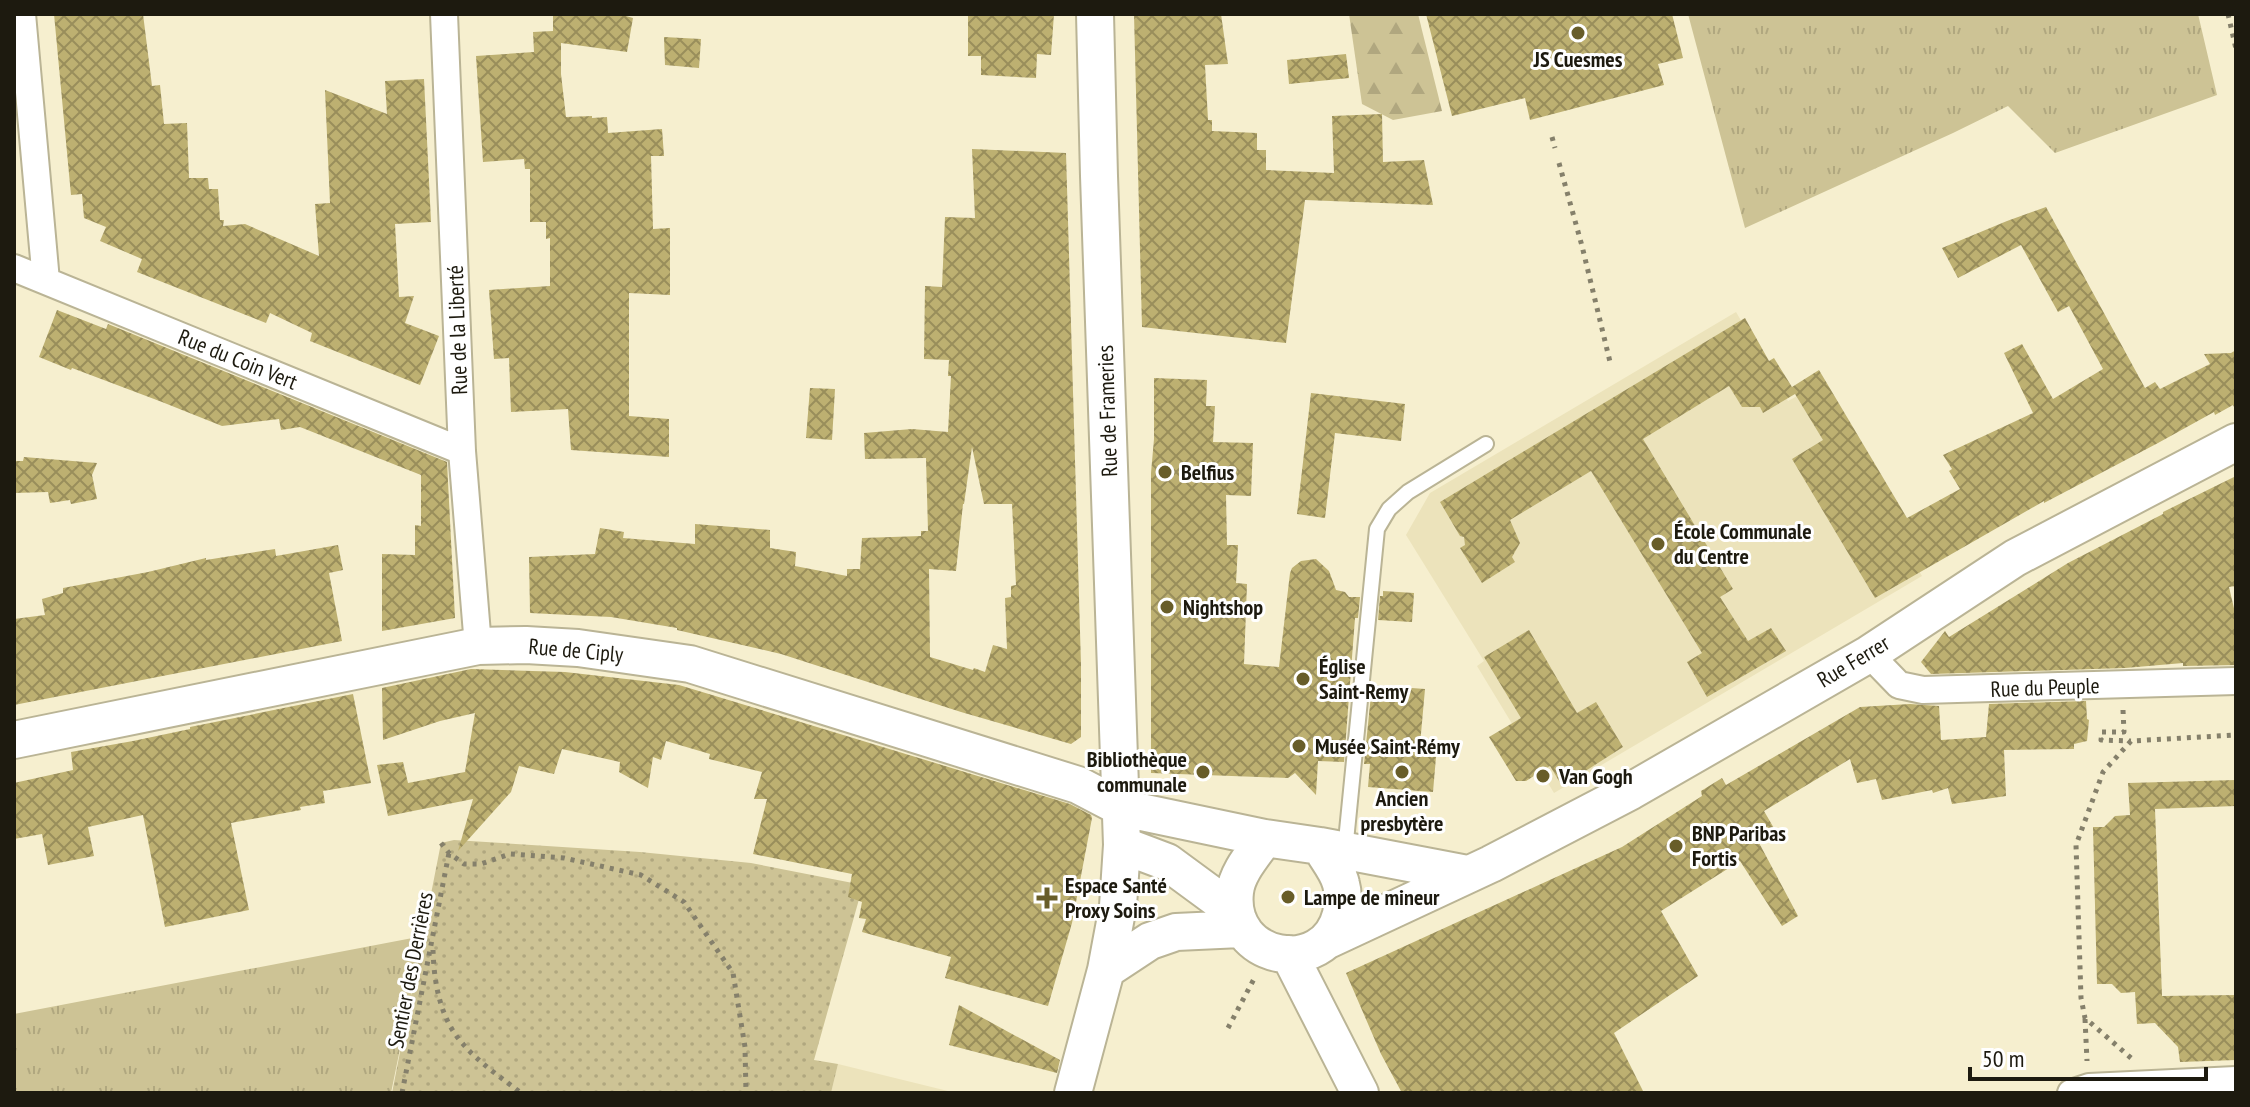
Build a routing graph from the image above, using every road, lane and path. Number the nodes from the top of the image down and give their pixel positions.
1 (22, 14) edge
2 (444, 14) edge
3 (1095, 14) edge
4 (2228, 14) edge
5 (2236, 49) edge
6 (1552, 137) dead end
7 (1555, 148) dead end
8 (1559, 163) dead end
9 (14, 268) edge
10 (46, 281) junction
11 (1611, 366) dead end
12 (2236, 442) edge
13 (1486, 444) dead end
14 (462, 451) junction
15 (478, 646) junction
16 (1869, 654) junction
17 (2236, 681) edge
18 (2123, 685) junction
19 (2236, 735) edge
20 (14, 740) edge
21 (2131, 741) junction
22 (1122, 808) junction
23 (1265, 838) junction
24 (441, 843) dead end
25 (1122, 845) junction
26 (1332, 849) junction
27 (449, 853) junction
28 (1467, 874) junction
29 (1258, 937) junction
30 (432, 941) junction
31 (1326, 941) junction
32 (1106, 970) junction
33 (2085, 1018) junction
34 (1228, 1028) dead end
35 (2236, 1080) edge
36 (2155, 1084) junction
37 (2080, 1090) edge
38 (402, 1093) edge
39 (521, 1093) edge
40 (746, 1093) edge
41 (1073, 1093) edge
42 (1360, 1093) edge

1 - 10 street
2 - 14 street, Rue de la Liberté
3 - 22 street, Rue de Frameries
4 - 5 path
6 - 7 path
8 - 11 path
9 - 10 street, Rue du Coin Vert
10 - 14 street, Rue du Coin Vert
12 - 16 street, Rue Ferrer
13 - 26 lane
14 - 15 street, Rue de la Liberté
15 - 20 street, Rue de Ciply
15 - 22 street, Rue de Ciply
16 - 18 street, Rue du Peuple
16 - 28 street, Rue Ferrer
17 - 18 street, Rue du Peuple
18 - 21 path
19 - 21 path
21 - 33 path
22 - 23 street, Rue de Ciply
22 - 25 street, Rue de Frameries
23 - 26 street
23 - 29 street
24 - 27 path
25 - 29 street
25 - 32 street, Rue de Frameries
26 - 28 street
26 - 31 street
27 - 30 path, Sentier des Derrières
27 - 40 path
28 - 31 street, Rue Ferrer
29 - 31 street
29 - 32 street
29 - 34 path
29 - 42 street
30 - 38 path, Sentier des Derrières
30 - 39 path
32 - 41 street, Rue de Frameries
33 - 36 path
33 - 37 path
35 - 36 street
36 - 37 street

